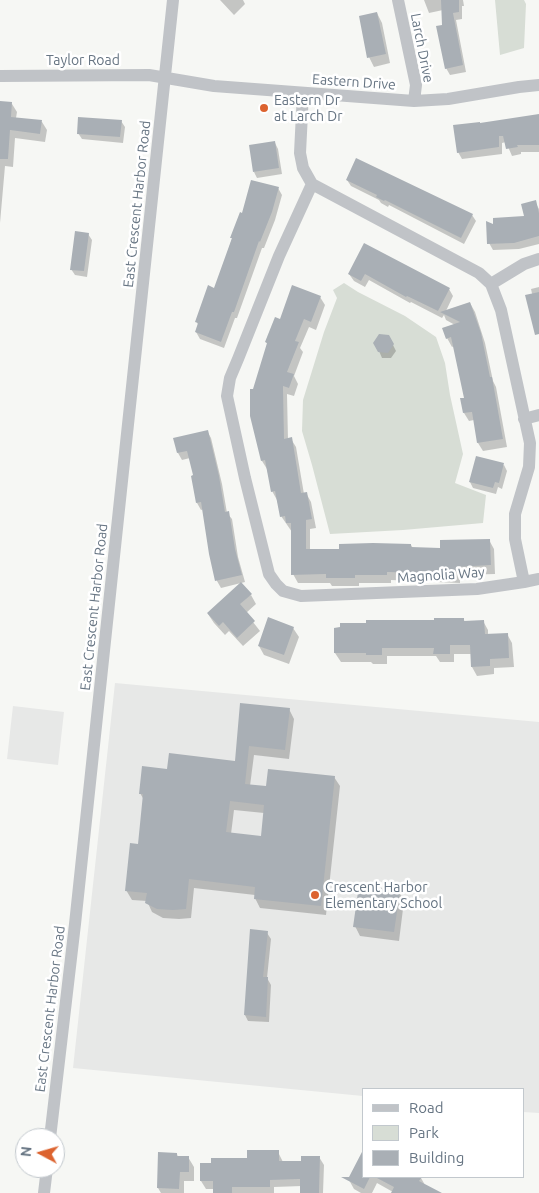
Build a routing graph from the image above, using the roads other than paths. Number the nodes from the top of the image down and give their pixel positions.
1 (173, 0) edge
2 (398, 0) edge
3 (166, 75) junction
4 (0, 76) edge
5 (539, 85) edge
6 (303, 94) junction
7 (414, 101) junction
8 (312, 184) junction
9 (539, 260) edge
10 (490, 284) junction
11 (539, 416) edge
12 (524, 419) junction
13 (539, 579) edge
14 (524, 582) junction
15 (51, 1128) edge
16 (46, 1178) edge
17 (44, 1193) edge

1 - 3 street, East Crescent Harbor Road
2 - 7 street, Larch Drive
3 - 4 street, Taylor Road
3 - 6 street, Eastern Drive
3 - 15 street, East Crescent Harbor Road
5 - 7 street, Eastern Drive
6 - 7 street, Eastern Drive
6 - 8 street
8 - 10 street
8 - 14 street, Magnolia Way
9 - 10 street
10 - 12 street
11 - 12 street
12 - 14 street
13 - 14 street, Magnolia Way
16 - 17 street

